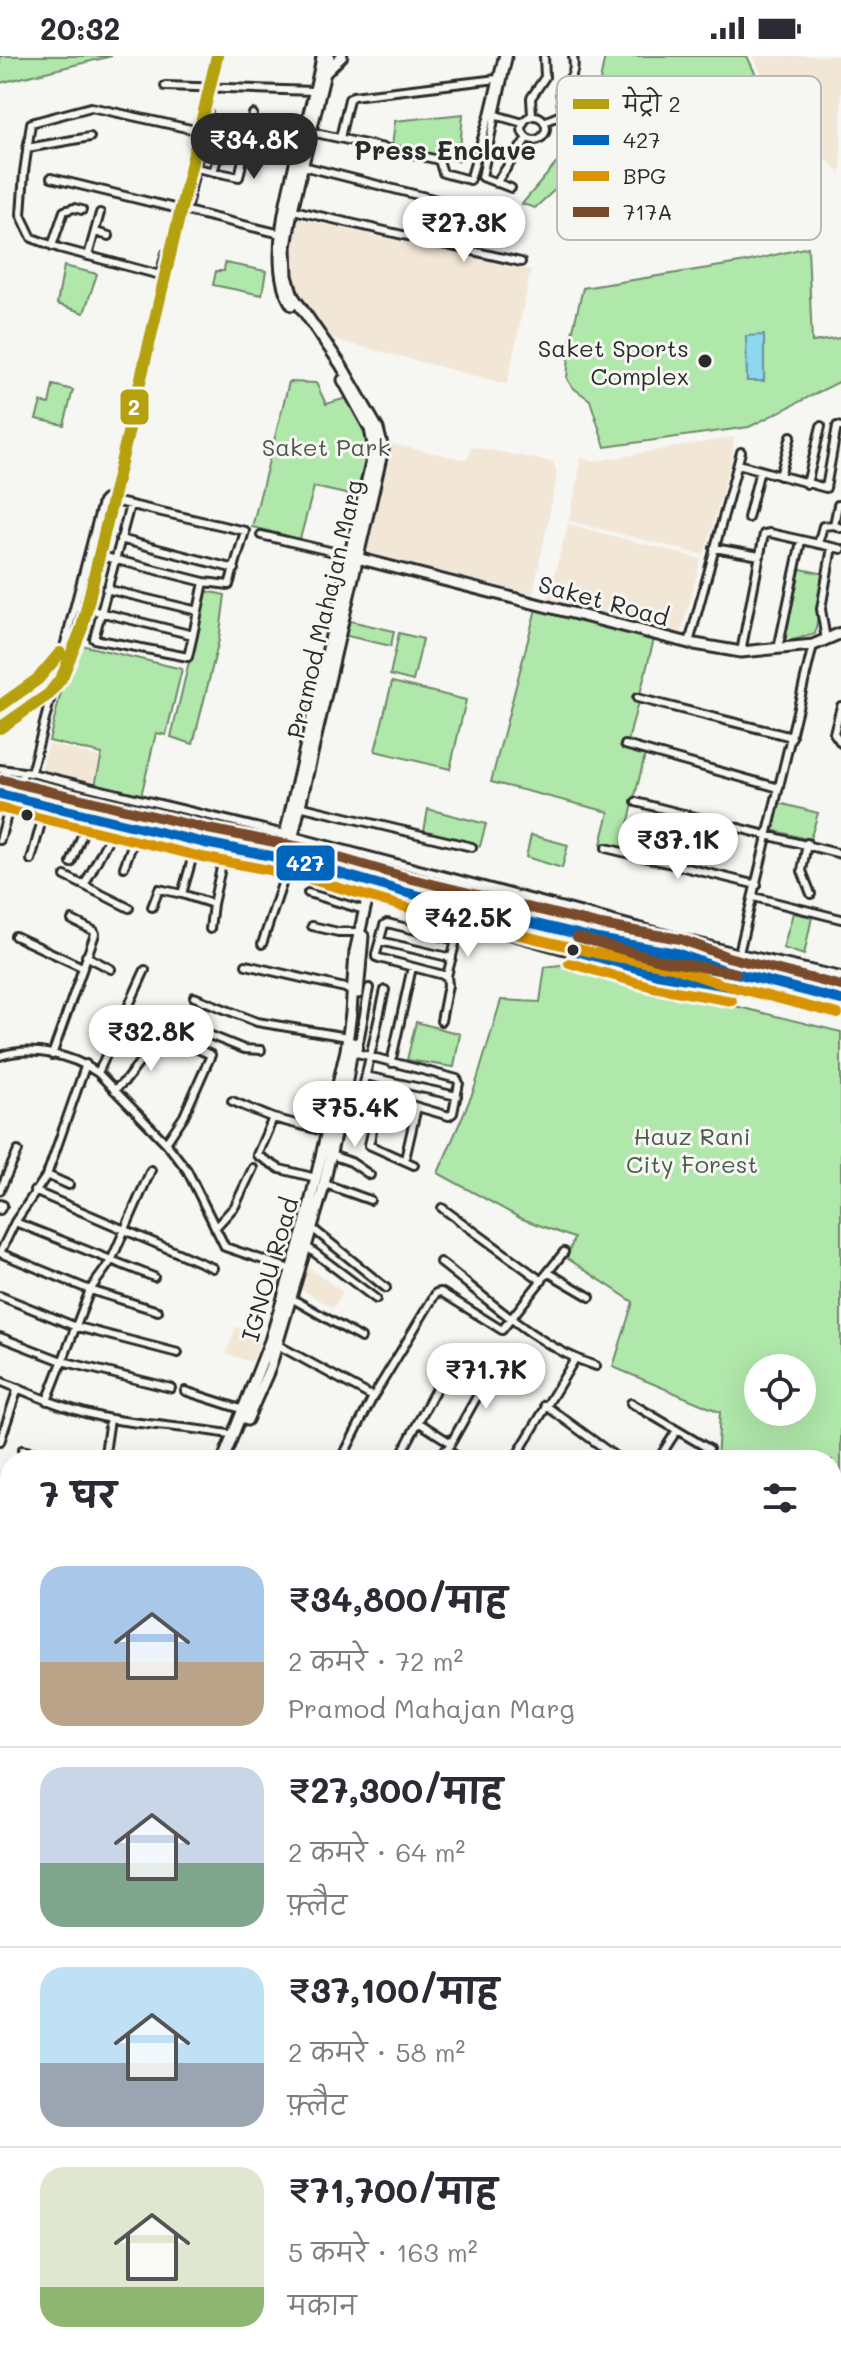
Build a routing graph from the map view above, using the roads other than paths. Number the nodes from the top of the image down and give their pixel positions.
1 (322, 56) edge
2 (329, 56) edge
3 (342, 56) edge
4 (507, 56) edge
5 (544, 56) edge
6 (573, 56) edge
7 (325, 73) junction
8 (572, 76) edge
9 (497, 79) junction
10 (165, 86) dead end
11 (314, 91) junction
12 (208, 112) dead end
13 (253, 114) dead end
14 (495, 115) junction
15 (532, 116) junction
16 (557, 117) edge
17 (544, 122) junction
18 (523, 123) junction
19 (202, 132) junction
20 (311, 132) junction
21 (544, 134) junction
22 (90, 137) dead end
23 (340, 138) junction
24 (527, 138) junction
25 (548, 143) dead end
26 (27, 148) junction
27 (246, 150) junction
28 (303, 166) junction
29 (196, 168) junction
30 (213, 172) junction
31 (51, 178) dead end
32 (496, 183) junction
33 (511, 188) dead end
34 (423, 196) junction
35 (461, 206) dead end
36 (289, 209) junction
37 (82, 210) dead end
38 (186, 211) junction
39 (100, 213) dead end
40 (95, 232) junction
41 (285, 235) junction
42 (109, 236) dead end
43 (414, 238) junction
44 (52, 246) junction
45 (166, 253) dead end
46 (88, 256) junction
47 (521, 262) dead end
48 (821, 426) dead end
49 (841, 427) edge
50 (791, 436) dead end
51 (741, 452) dead end
52 (738, 464) junction
53 (760, 470) junction
54 (780, 476) junction
55 (807, 484) junction
56 (130, 505) junction
57 (841, 505) edge
58 (748, 518) dead end
59 (838, 527) edge
60 (261, 535) dead end
61 (120, 539) junction
62 (801, 541) junction
63 (818, 544) junction
64 (832, 547) junction
65 (714, 548) junction
66 (841, 549) edge
67 (89, 553) junction
68 (760, 556) junction
69 (354, 557) junction
70 (114, 559) junction
71 (235, 569) junction
72 (204, 582) junction
73 (106, 589) junction
74 (75, 606) junction
75 (198, 611) junction
76 (100, 613) junction
77 (841, 633) edge
78 (193, 635) junction
79 (826, 640) junction
80 (689, 643) junction
81 (813, 645) junction
82 (778, 649) junction
83 (741, 652) junction
84 (637, 698) dead end
85 (841, 706) edge
86 (792, 737) junction
87 (841, 743) edge
88 (625, 745) dead end
89 (306, 757) junction
90 (0, 769) edge
91 (27, 772) junction
92 (0, 784) edge
93 (779, 788) junction
94 (8, 796) edge
95 (636, 802) dead end
96 (299, 806) junction
97 (4, 807) edge
98 (43, 816) junction
99 (86, 825) junction
100 (114, 826) junction
101 (289, 835) junction
102 (769, 835) junction
103 (135, 837) junction
104 (0, 840) edge
105 (807, 843) junction
106 (472, 847) dead end
107 (606, 848) dead end
108 (194, 852) junction
109 (841, 854) edge
110 (268, 855) junction
111 (223, 859) junction
112 (31, 860) dead end
113 (302, 862) junction
114 (71, 863) dead end
115 (124, 867) dead end
116 (286, 872) junction
117 (65, 876) dead end
118 (85, 884) junction
119 (757, 885) junction
120 (308, 893) dead end
121 (182, 894) junction
122 (811, 894) dead end
123 (370, 896) junction
124 (754, 897) junction
125 (213, 904) junction
126 (152, 907) dead end
127 (129, 908) dead end
128 (364, 910) junction
129 (841, 919) edge
130 (72, 920) dead end
131 (461, 920) junction
132 (312, 926) dead end
133 (210, 929) dead end
134 (358, 932) junction
135 (15, 936) dead end
136 (598, 939) junction
137 (456, 940) junction
138 (380, 941) junction
139 (262, 944) dead end
140 (739, 953) junction
141 (86, 956) junction
142 (452, 958) junction
143 (611, 961) junction
144 (246, 965) dead end
145 (82, 967) junction
146 (412, 967) junction
147 (111, 969) dead end
148 (145, 970) dead end
149 (724, 970) junction
150 (447, 976) junction
151 (841, 976) edge
152 (705, 981) junction
153 (369, 988) dead end
154 (385, 990) dead end
155 (353, 993) junction
156 (194, 997) dead end
157 (841, 1000) edge
158 (841, 1012) edge
159 (441, 1021) dead end
160 (163, 1033) junction
161 (348, 1037) junction
162 (113, 1039) junction
163 (261, 1050) dead end
164 (134, 1052) dead end
165 (52, 1055) junction
166 (0, 1056) edge
167 (370, 1057) junction
168 (391, 1063) junction
169 (86, 1064) junction
170 (98, 1073) junction
171 (366, 1076) junction
172 (342, 1085) junction
173 (114, 1090) junction
174 (362, 1092) junction
175 (457, 1096) junction
176 (380, 1097) junction
177 (232, 1101) dead end
178 (417, 1107) junction
179 (273, 1118) junction
180 (327, 1132) junction
181 (166, 1143) junction
182 (18, 1151) dead end
183 (331, 1155) junction
184 (405, 1159) junction
185 (414, 1165) dead end
186 (253, 1168) dead end
187 (151, 1170) dead end
188 (47, 1175) junction
189 (370, 1175) dead end
190 (320, 1181) junction
191 (69, 1185) dead end
192 (0, 1190) edge
193 (34, 1191) junction
194 (370, 1200) dead end
195 (0, 1204) edge
196 (442, 1208) dead end
197 (0, 1210) edge
198 (15, 1222) junction
199 (215, 1228) junction
200 (312, 1228) junction
201 (125, 1230) junction
202 (307, 1247) junction
203 (564, 1252) dead end
204 (0, 1253) edge
205 (111, 1261) junction
206 (440, 1262) dead end
207 (213, 1268) dead end
208 (294, 1271) junction
209 (549, 1273) junction
210 (154, 1277) dead end
211 (542, 1281) junction
212 (386, 1288) dead end
213 (90, 1290) junction
214 (0, 1296) edge
215 (287, 1296) junction
216 (590, 1297) dead end
217 (376, 1299) dead end
218 (158, 1311) dead end
219 (512, 1319) junction
220 (74, 1326) junction
221 (0, 1337) edge
222 (361, 1338) dead end
223 (274, 1343) junction
224 (457, 1349) dead end
225 (178, 1353) dead end
226 (575, 1359) junction
227 (62, 1361) junction
228 (494, 1366) dead end
229 (596, 1366) dead end
230 (264, 1369) junction
231 (0, 1381) edge
232 (18, 1388) junction
233 (171, 1388) dead end
234 (185, 1391) dead end
235 (373, 1397) junction
236 (47, 1401) junction
237 (631, 1403) dead end
238 (545, 1405) junction
239 (244, 1410) junction
240 (110, 1419) junction
241 (418, 1422) junction
242 (677, 1430) junction
243 (234, 1435) junction
244 (0, 1442) edge
245 (709, 1449) dead end
246 (105, 1450) edge
247 (227, 1450) edge
248 (233, 1450) edge
249 (346, 1450) edge
250 (403, 1450) edge
251 (445, 1450) edge
252 (447, 1450) edge
253 (520, 1450) edge
254 (606, 1450) edge
255 (664, 1450) edge

1 - 11 street, Pramod Mahajan Marg
2 - 7 street, Pramod Mahajan Marg
3 - 7 street
4 - 9 street
4 - 14 street
5 - 15 street
6 - 8 street
7 - 20 street, Pramod Mahajan Marg
9 - 23 street
9 - 23 street
10 - 11 street
11 - 36 street, Pramod Mahajan Marg
12 - 19 street
13 - 27 street
14 - 18 street
14 - 32 street
15 - 17 street
15 - 18 street
16 - 17 street
17 - 21 street
18 - 24 street
19 - 26 street
19 - 29 street
20 - 23 street
20 - 28 street, Pramod Mahajan Marg
21 - 24 street
21 - 25 street
22 - 26 street
24 - 32 street
26 - 44 street
27 - 30 street
27 - 30 street
28 - 34 street
28 - 36 street, Pramod Mahajan Marg
29 - 30 street
29 - 38 street
31 - 38 street
32 - 33 street
34 - 35 street
34 - 43 street
36 - 41 street, Pramod Mahajan Marg
36 - 43 street
37 - 44 street
38 - 41 street
39 - 40 street
40 - 42 street
40 - 46 street
41 - 69 street, Pramod Mahajan Marg
43 - 47 street
44 - 46 street
45 - 46 street
48 - 55 street
49 - 55 street
50 - 54 street
51 - 52 street
52 - 53 street
52 - 65 street
53 - 54 street
53 - 58 street
54 - 55 street
56 - 61 street
56 - 67 street
56 - 71 street
57 - 59 street
59 - 63 street
60 - 69 street
61 - 70 street
61 - 71 street
62 - 63 street
62 - 68 street
62 - 82 street
63 - 64 street
64 - 66 street
64 - 79 street
65 - 68 street
65 - 80 street
67 - 70 street
67 - 74 street
68 - 83 street
69 - 80 street, Saket Road
69 - 89 street, Pramod Mahajan Marg
70 - 72 street
70 - 73 street
71 - 72 street
72 - 75 street
73 - 75 street
73 - 76 street
74 - 76 street
74 - 91 street
75 - 78 street
76 - 78 street
76 - 78 street
77 - 79 street, Saket Road
79 - 81 street, Saket Road
80 - 83 street, Saket Road
81 - 82 street, Saket Road
81 - 86 street
82 - 83 street, Saket Road
84 - 86 street
85 - 87 street
86 - 93 street
88 - 93 street
89 - 96 street, Pramod Mahajan Marg
89 - 101 street, Pramod Mahajan Marg
90 - 91 street
91 - 94 street
91 - 101 street
92 - 94 street
93 - 102 street
94 - 100 main road
95 - 102 street
96 - 101 street, Pramod Mahajan Marg
96 - 106 street
97 - 98 main road
97 - 104 street
98 - 99 main road
98 - 112 street
99 - 100 main road
99 - 114 street
100 - 103 main road
100 - 110 main road
100 - 118 street
101 - 110 street, Pramod Mahajan Marg
101 - 113 street
101 - 140 street
102 - 105 street
102 - 119 street
103 - 108 main road
103 - 115 street
105 - 109 street
105 - 122 street
107 - 119 street
108 - 111 main road
108 - 121 street
110 - 113 main road
111 - 116 main road
111 - 125 street
113 - 136 main road
116 - 123 main road
116 - 139 street
117 - 118 street
118 - 127 street
119 - 124 street
120 - 128 street
121 - 125 street
121 - 126 street
123 - 128 street, IGNOU Road
123 - 131 main road
123 - 172 street, IGNOU Road
124 - 129 street
124 - 140 street
125 - 133 street
128 - 134 street, IGNOU Road
130 - 141 street
131 - 137 street
131 - 143 main road
132 - 134 street
134 - 155 street, IGNOU Road
135 - 145 street
136 - 143 main road
136 - 149 main road
137 - 138 street
137 - 142 street
138 - 142 street
138 - 146 street
140 - 151 street
141 - 145 street
141 - 147 street
142 - 150 street
143 - 152 main road
144 - 155 street
145 - 165 street
146 - 150 street
146 - 168 street
148 - 162 street
149 - 152 main road
149 - 157 main road
150 - 159 street
152 - 158 main road
153 - 167 street
154 - 167 street
155 - 161 street, IGNOU Road
156 - 161 street
160 - 163 street
160 - 173 street
160 - 181 street
161 - 172 street, IGNOU Road
162 - 164 street
162 - 170 street
165 - 166 street
165 - 169 street
167 - 168 street
167 - 171 street
168 - 175 street
169 - 170 street
169 - 188 street
170 - 173 street
171 - 174 street
171 - 175 street
172 - 174 street
172 - 180 street, IGNOU Road
172 - 183 street, IGNOU Road
173 - 181 street
174 - 176 street
175 - 178 street
176 - 178 street
176 - 184 street
177 - 179 street
178 - 184 street
179 - 180 street
179 - 190 street
180 - 190 street, IGNOU Road
181 - 199 street
182 - 192 street
183 - 189 street
183 - 190 street, IGNOU Road
184 - 185 street
186 - 199 street
187 - 201 street
188 - 191 street
188 - 193 street
190 - 194 street
190 - 200 street, IGNOU Road
190 - 208 street, IGNOU Road
193 - 198 street
193 - 201 street
195 - 197 street
196 - 211 street
198 - 204 street
198 - 205 street
199 - 208 street
200 - 202 street, IGNOU Road
200 - 212 street
201 - 205 street
201 - 207 street
202 - 208 street, IGNOU Road
202 - 217 street
203 - 209 street
204 - 213 street
205 - 210 street
205 - 213 street
206 - 219 street
208 - 215 street, IGNOU Road
209 - 211 street
209 - 216 street
211 - 219 street
213 - 218 street
213 - 220 street
214 - 220 street
215 - 222 street
215 - 223 street, IGNOU Road
219 - 226 street
219 - 235 street
220 - 225 street
220 - 227 street
221 - 227 street
223 - 230 street, IGNOU Road
223 - 235 street
224 - 241 street
226 - 229 street
226 - 238 street
227 - 233 street
227 - 236 street
228 - 252 street
230 - 239 street, IGNOU Road
230 - 248 street, IGNOU Road
231 - 232 street
232 - 236 street
232 - 244 street
234 - 239 street
235 - 249 street
236 - 240 street
237 - 242 street
238 - 253 street
238 - 254 street
239 - 243 street, IGNOU Road
240 - 243 street
240 - 246 street
241 - 250 street
241 - 251 street
242 - 245 street
242 - 255 street
243 - 247 street, IGNOU Road

